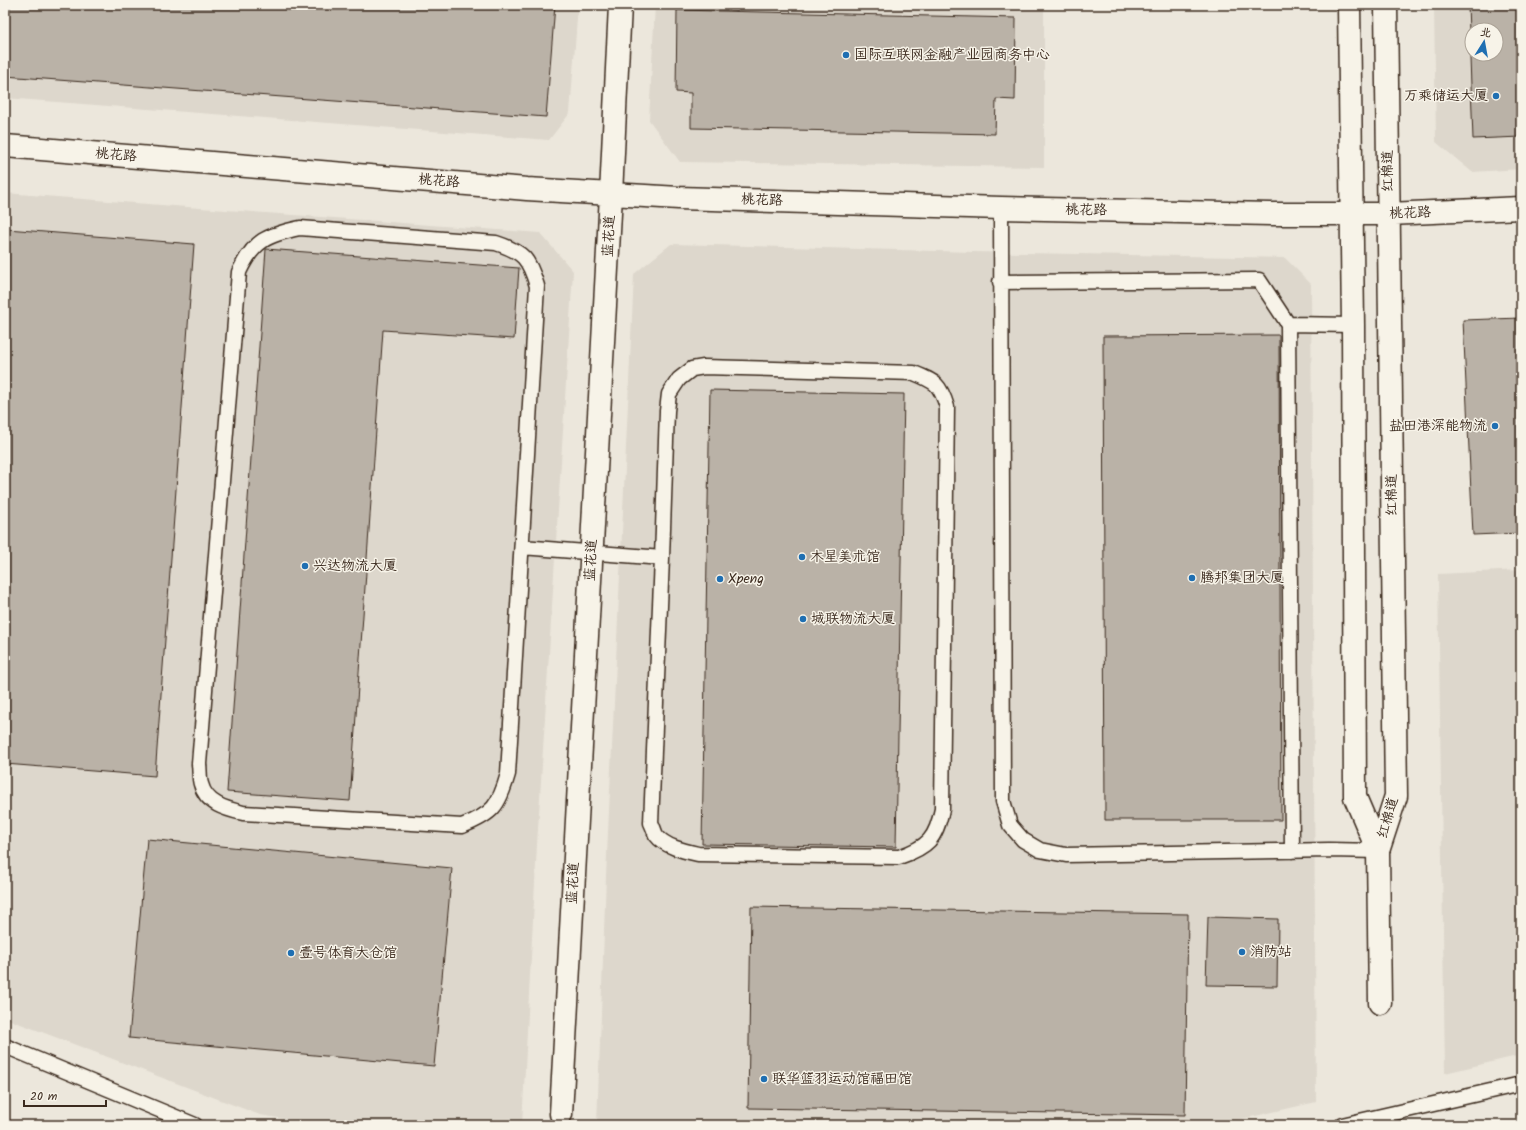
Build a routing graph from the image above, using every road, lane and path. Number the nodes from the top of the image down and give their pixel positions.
1 (620, 5) edge
2 (1349, 5) edge
3 (1386, 5) edge
4 (5, 146) edge
5 (611, 195) junction
6 (1001, 208) junction
7 (1521, 208) edge
8 (1352, 214) junction
9 (1389, 214) junction
10 (1000, 282) junction
11 (1288, 324) junction
12 (1353, 325) junction
13 (522, 547) junction
14 (591, 552) junction
15 (662, 558) junction
16 (1292, 851) junction
17 (1378, 851) junction
18 (1380, 1003) dead end
19 (5, 1046) edge
20 (1521, 1084) edge
21 (561, 1114) dead end
22 (195, 1125) edge
23 (1342, 1125) edge

1 - 5 main road, 蓝花道
2 - 8 main road, 红棉道
3 - 9 main road, 红棉道
4 - 5 main road, 桃花路
5 - 6 main road, 桃花路
5 - 14 main road, 蓝花道
6 - 8 main road, 桃花路
6 - 10 lane
7 - 9 main road, 桃花路
8 - 9 main road, 桃花路
8 - 12 main road, 红棉道
9 - 17 main road, 红棉道
10 - 11 lane
10 - 16 lane
11 - 12 lane
11 - 16 lane
12 - 17 main road, 红棉道
13 - 13 lane
13 - 14 lane
14 - 15 lane
14 - 21 main road, 蓝花道
15 - 15 lane
16 - 17 lane
17 - 18 main road
19 - 22 lane
20 - 23 lane

